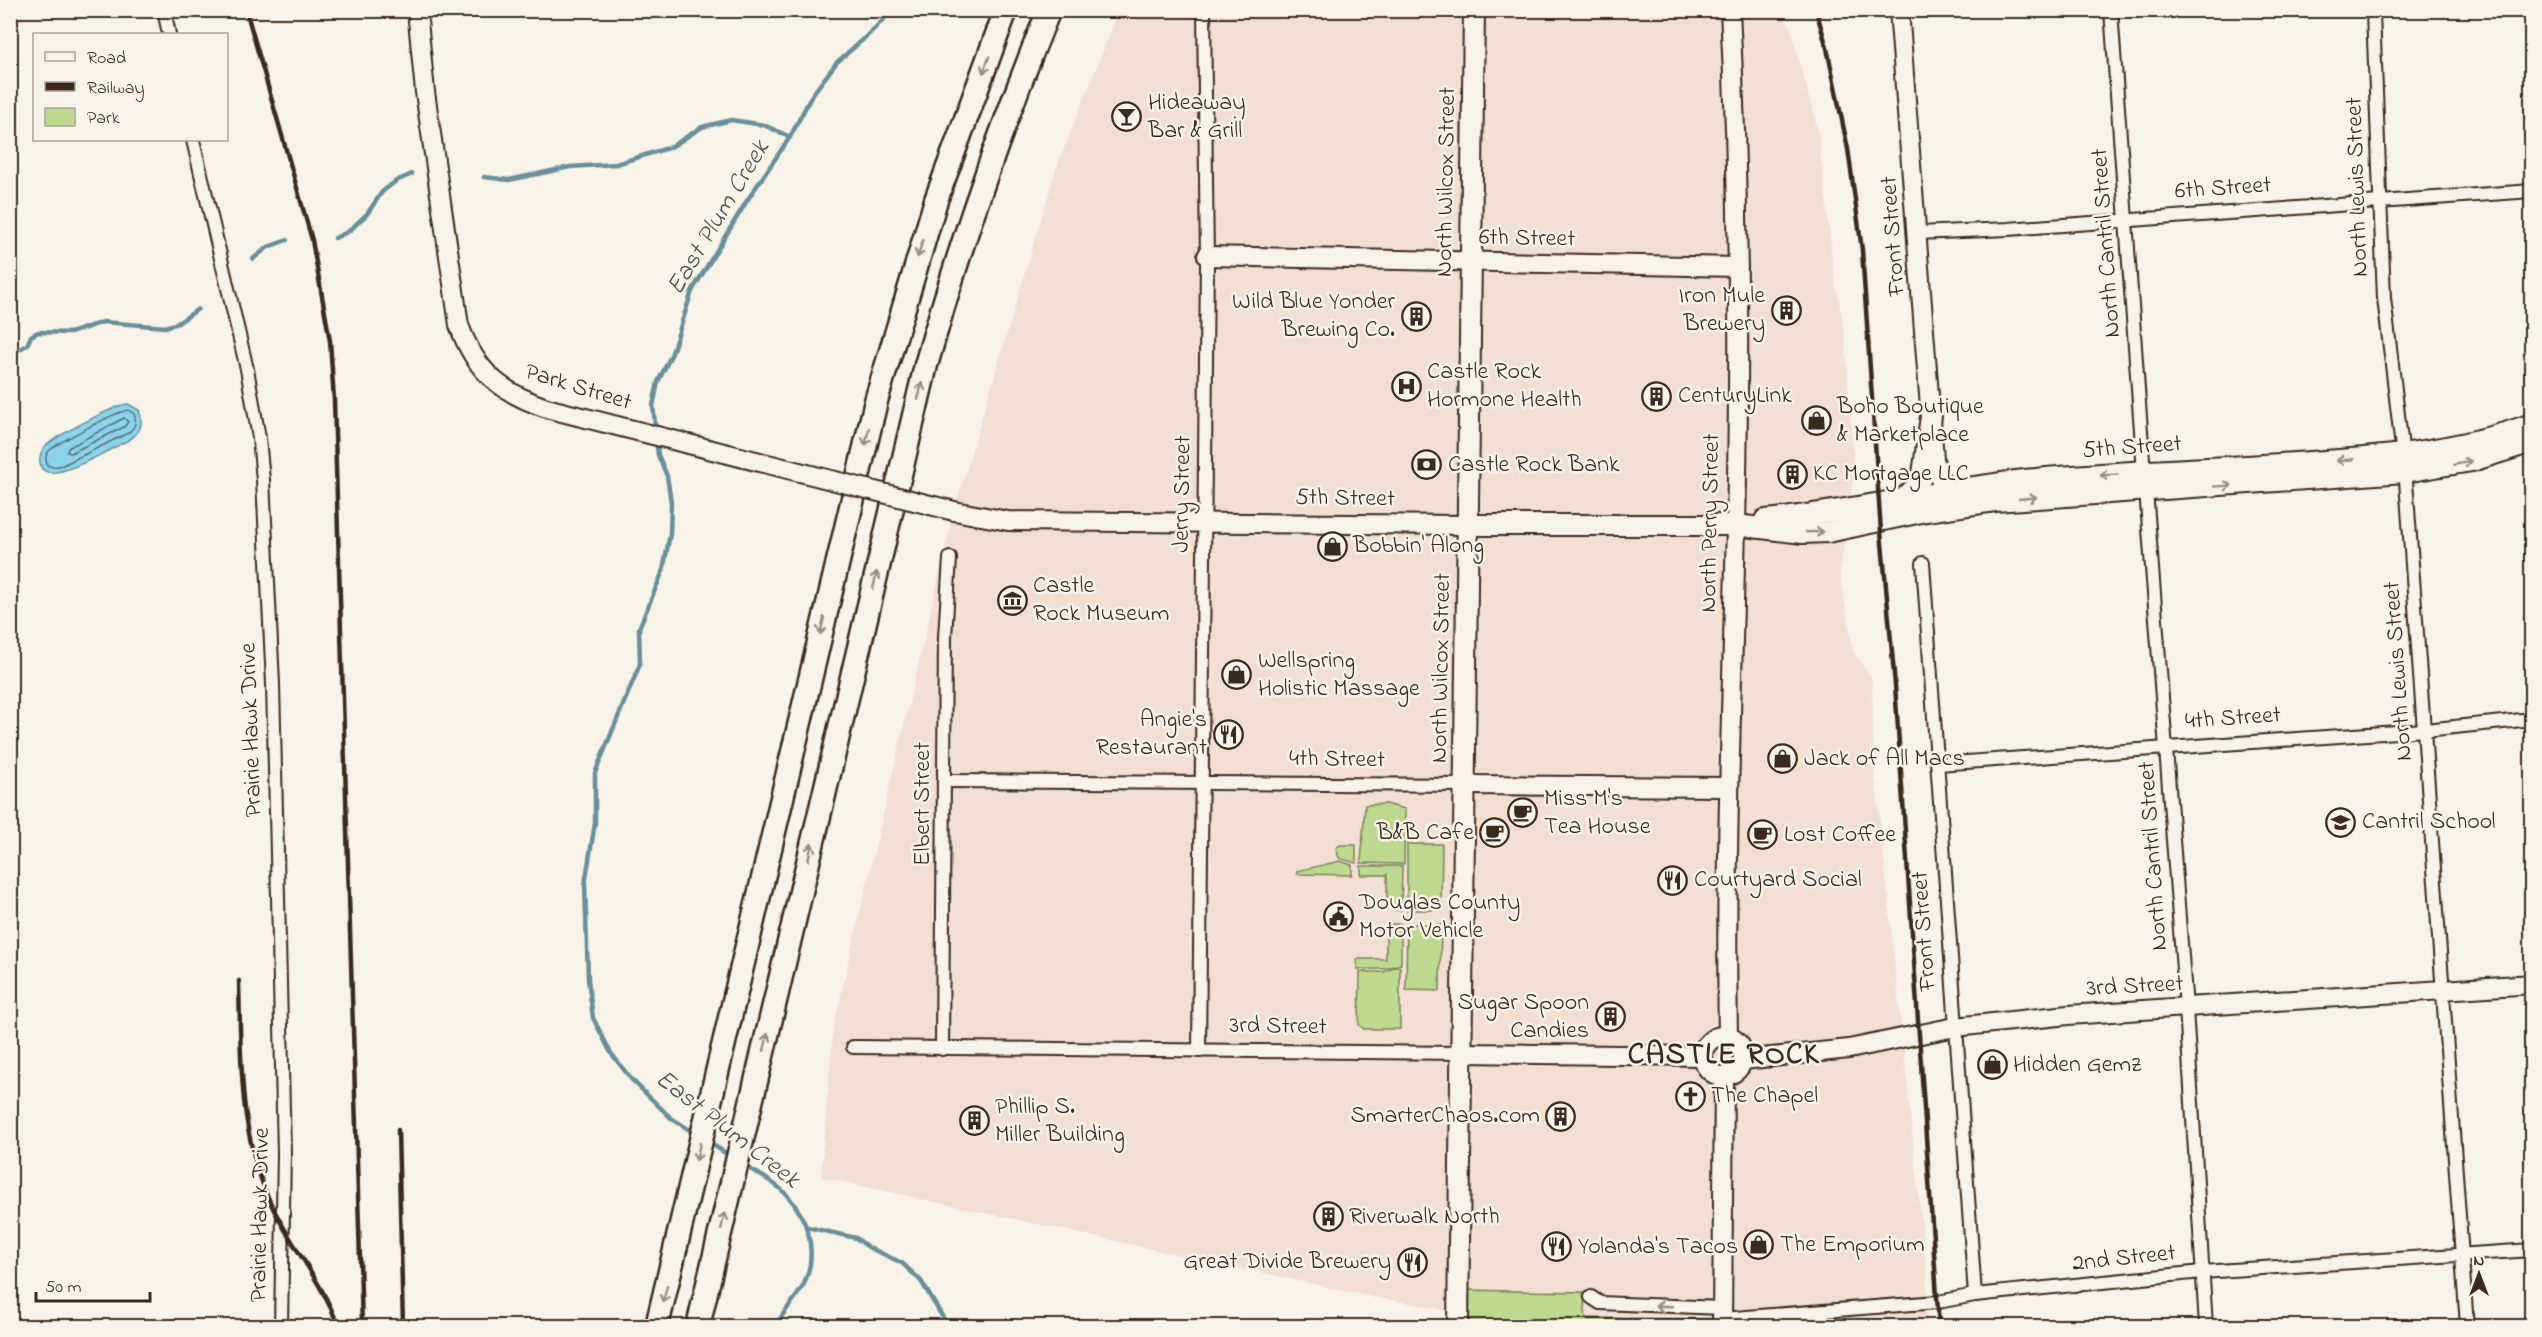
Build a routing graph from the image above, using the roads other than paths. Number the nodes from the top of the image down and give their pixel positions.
1 (164, 10) edge
2 (417, 10) edge
3 (1006, 10) edge
4 (1049, 10) edge
5 (1060, 10) edge
6 (1204, 10) edge
7 (1474, 10) edge
8 (1730, 10) edge
9 (1899, 10) edge
10 (2112, 10) edge
11 (2373, 13) dead end
12 (169, 33) edge
13 (1014, 94) junction
14 (193, 141) edge
15 (2532, 191) edge
16 (2380, 200) junction
17 (2127, 220) junction
18 (1918, 233) junction
19 (1207, 256) junction
20 (1471, 262) junction
21 (1738, 267) junction
22 (1931, 416) junction
23 (2532, 424) edge
24 (2532, 442) edge
25 (1934, 459) junction
26 (2404, 463) junction
27 (2145, 481) junction
28 (2006, 483) junction
29 (1946, 491) junction
30 (1903, 499) junction
31 (1995, 501) junction
32 (954, 511) joint
33 (1204, 523) junction
34 (1468, 525) junction
35 (1736, 525) junction
36 (950, 558) dead end
37 (1923, 563) dead end
38 (2532, 719) edge
39 (2425, 730) junction
40 (2167, 748) junction
41 (1938, 764) junction
42 (945, 781) junction
43 (1202, 782) junction
44 (1466, 785) junction
45 (1727, 787) junction
46 (2532, 984) edge
47 (2443, 990) junction
48 (2186, 1008) junction
49 (1955, 1027) junction
50 (1728, 1036) junction
51 (853, 1047) dead end
52 (942, 1049) junction
53 (1199, 1051) junction
54 (1463, 1053) junction
55 (1703, 1056) junction
56 (1743, 1060) junction
57 (1724, 1076) junction
58 (2532, 1250) edge
59 (2462, 1256) junction
60 (2202, 1272) junction
61 (1976, 1295) junction
62 (1591, 1297) dead end
63 (1722, 1318) edge
64 (281, 1326) edge
65 (657, 1326) edge
66 (700, 1326) edge
67 (1458, 1326) edge
68 (2206, 1326) edge
69 (2467, 1326) edge

1 - 12 street
2 - 32 street, Park Street, bridge
3 -> 65 highway
4 - 13 highway
5 - 13 highway
6 - 19 street, Jerry Street
7 - 20 main road, North Wilcox Street
8 - 21 street, North Perry Street
9 - 18 street, Front Street
10 - 17 street, North Cantril Street
11 - 16 street, North Lewis Street
66 -> 13 highway
14 - 64 street, Prairie Hawk Drive
15 - 16 street, 6th Street
16 - 17 street, 6th Street
16 - 26 street, North Lewis Street
17 - 18 street, 6th Street
17 - 27 street, North Cantril Street
18 - 22 street, Front Street
19 - 20 street, 6th Street
19 - 33 street, Jerry Street
20 - 21 street, 6th Street
20 - 34 main road, North Wilcox Street
21 - 35 street, North Perry Street
22 - 25 street, Front Street
22 - 30 main road
23 - 26 main road, 5th Street
26 -> 24 main road, 5th Street
25 - 28 street
25 - 29 street, Front Street
26 - 27 main road, 5th Street
26 - 39 street, North Lewis Street
27 -> 28 main road, 5th Street
31 -> 27 main road, 5th Street
27 - 40 street, North Cantril Street
28 - 29 main road, 5th Street
29 - 30 main road, 5th Street
29 - 31 street
30 - 35 main road, 5th Street
35 -> 31 main road, 5th Street
32 - 33 street, 5th Street
33 - 34 street, 5th Street
33 - 43 street, Jerry Street
34 - 35 main road, 5th Street
34 - 44 main road, North Wilcox Street
35 - 45 street, North Perry Street
36 - 42 street, Elbert Street
37 - 41 street, Front Street
38 - 39 street, 4th Street
39 - 40 street, 4th Street
39 - 47 street, North Lewis Street
40 - 41 street, 4th Street
40 - 48 street, North Cantril Street
41 - 49 street, Front Street
42 - 43 street, 4th Street
42 - 52 street, Elbert Street
43 - 44 street, 4th Street
43 - 53 street, Jerry Street
44 - 45 street, 4th Street
44 - 54 main road, North Wilcox Street
45 - 50 street, North Perry Street
46 - 47 street, 3rd Street
47 - 48 street, 3rd Street
47 - 59 street, North Lewis Street
48 - 49 street, 3rd Street
48 - 60 street, North Cantril Street
49 - 56 street, 3rd Street
49 - 61 street, Front Street
50 - 55 street
50 - 56 street
51 - 52 street, 3rd Street
52 - 53 street, 3rd Street
53 - 54 street, 3rd Street
54 - 55 street, 3rd Street
54 - 67 main road, North Wilcox Street
55 - 57 street
56 - 57 street
57 - 63 street
58 - 59 street, 2nd Street
59 - 60 street, 2nd Street
59 - 69 street, North Lewis Street
60 - 61 street, 2nd Street
60 - 68 street, North Cantril Street
61 - 63 street, 2nd Street
63 -> 62 street, 2nd Street

